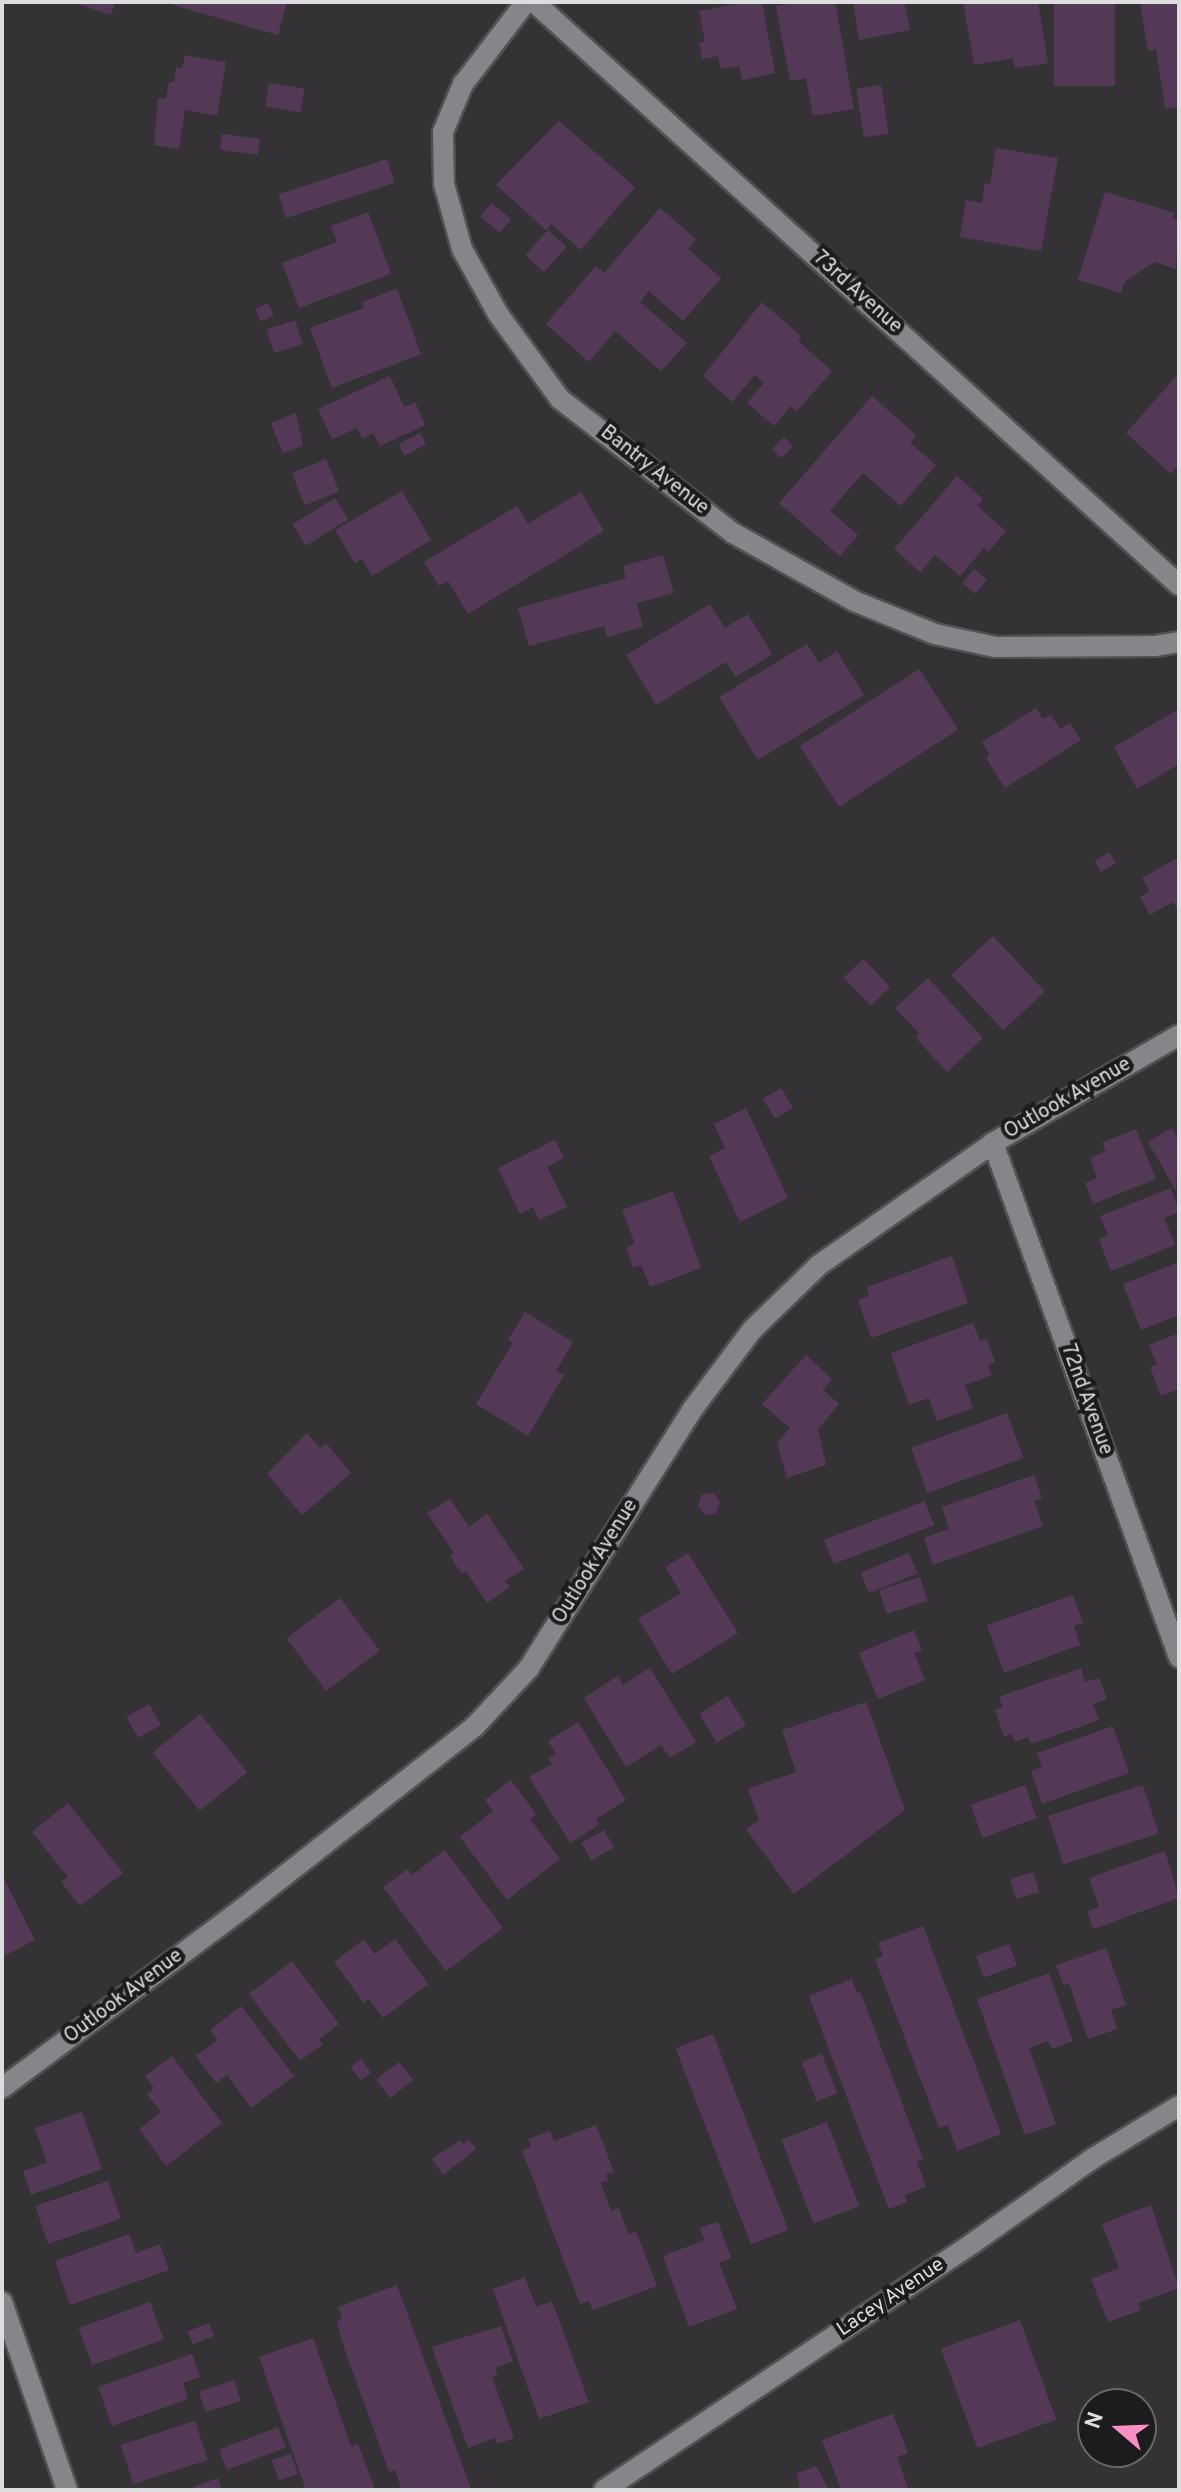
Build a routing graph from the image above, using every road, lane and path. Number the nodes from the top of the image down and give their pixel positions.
1 (526, 2) edge
2 (534, 2) edge
3 (1179, 585) edge
4 (1179, 642) edge
5 (1179, 1035) edge
6 (993, 1143) junction
7 (1179, 1657) edge
8 (2, 2088) edge
9 (1179, 2106) edge
10 (2, 2302) edge
11 (67, 2490) edge
12 (604, 2490) edge

1 - 4 street, Bantry Avenue
2 - 3 street, 73rd Avenue
5 - 6 street, Outlook Avenue
6 - 7 street, 72nd Avenue
6 - 8 street, Outlook Avenue
9 - 12 street, Lacey Avenue
10 - 11 street

